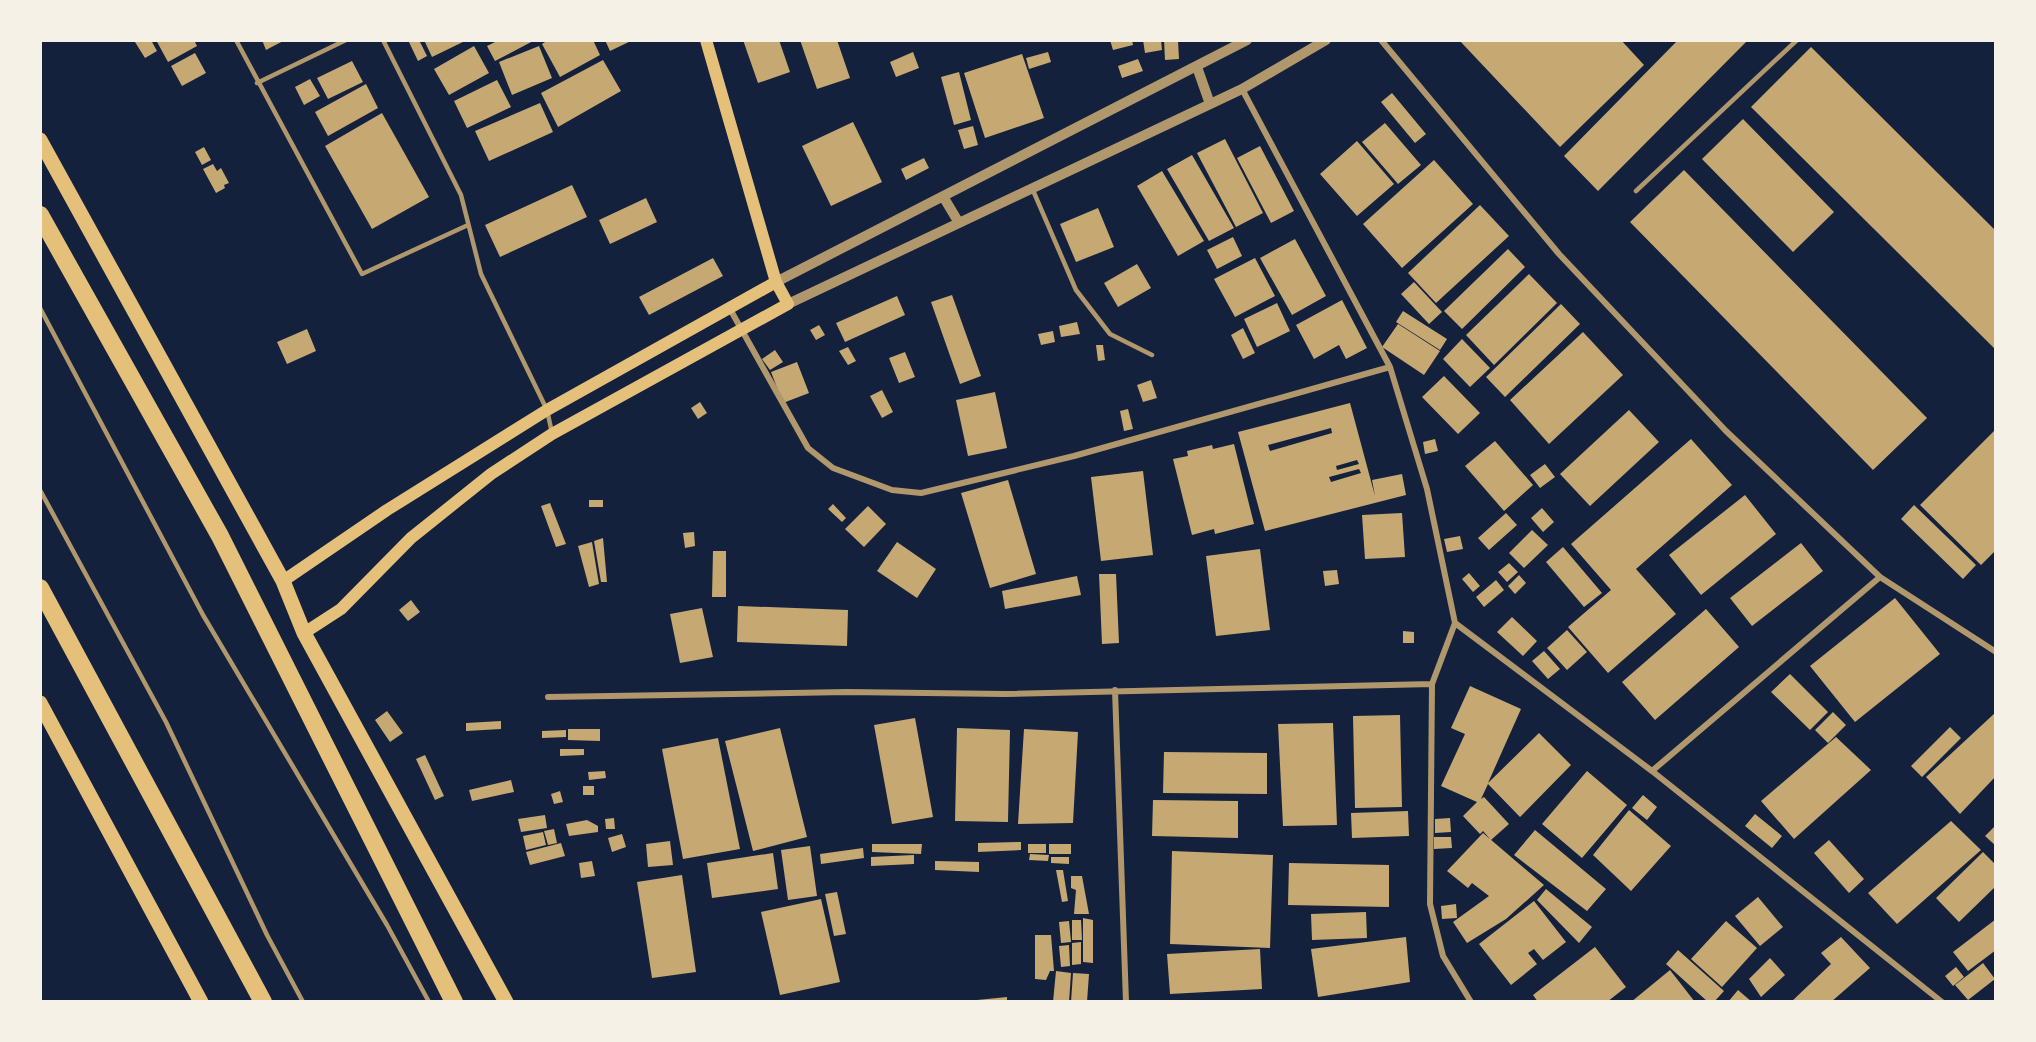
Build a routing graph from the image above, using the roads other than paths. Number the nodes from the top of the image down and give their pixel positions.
1 (236, 40) edge
2 (346, 40) edge
3 (383, 40) edge
4 (706, 40) edge
5 (1247, 40) edge
6 (1326, 40) edge
7 (1381, 40) edge
8 (1797, 40) edge
9 (1197, 67) junction
10 (257, 83) junction
11 (1242, 89) junction
12 (1210, 104) junction
13 (40, 140) edge
14 (1032, 188) junction
15 (1636, 192) dead end
16 (944, 198) junction
17 (40, 215) edge
18 (959, 223) junction
19 (468, 225) junction
20 (776, 282) junction
21 (788, 304) junction
22 (40, 309) edge
23 (730, 309) junction
24 (740, 330) junction
25 (1152, 355) dead end
26 (1390, 367) junction
27 (547, 410) junction
28 (552, 434) junction
29 (40, 490) edge
30 (1880, 577) junction
31 (283, 581) junction
32 (40, 588) edge
33 (1455, 623) junction
34 (304, 633) junction
35 (1995, 652) edge
36 (1432, 684) junction
37 (1115, 690) junction
38 (548, 697) dead end
39 (40, 703) edge
40 (1652, 771) junction
41 (201, 1002) edge
42 (263, 1002) edge
43 (303, 1002) edge
44 (429, 1002) edge
45 (454, 1002) edge
46 (506, 1002) edge
47 (1126, 1002) edge
48 (1471, 1002) edge
49 (1942, 1002) edge

1 - 10 lane
2 - 10 lane
3 - 19 lane
4 - 20 main road
5 - 9 street
6 - 11 street
7 - 30 street
8 - 15 lane
9 - 12 street
9 - 16 street
10 - 19 lane
11 - 12 street
11 - 26 street
12 - 14 street
13 - 31 main road
14 - 18 street
14 - 25 lane
16 - 18 street
16 - 20 street
17 - 45 highway
18 - 21 street
19 - 27 lane
20 - 21 main road
20 - 23 main road
21 - 24 main road
22 - 44 lane
23 - 24 street
23 - 27 main road
24 - 26 street
24 - 28 main road
26 - 33 street
27 - 28 lane
27 - 31 main road
28 - 34 main road
29 - 43 lane
30 - 35 street
30 - 40 street
31 - 34 main road
32 - 42 highway
33 - 36 street
33 - 40 street
34 - 46 main road
36 - 37 street
36 - 48 street
37 - 38 street
37 - 47 street
39 - 41 main road
40 - 49 street

